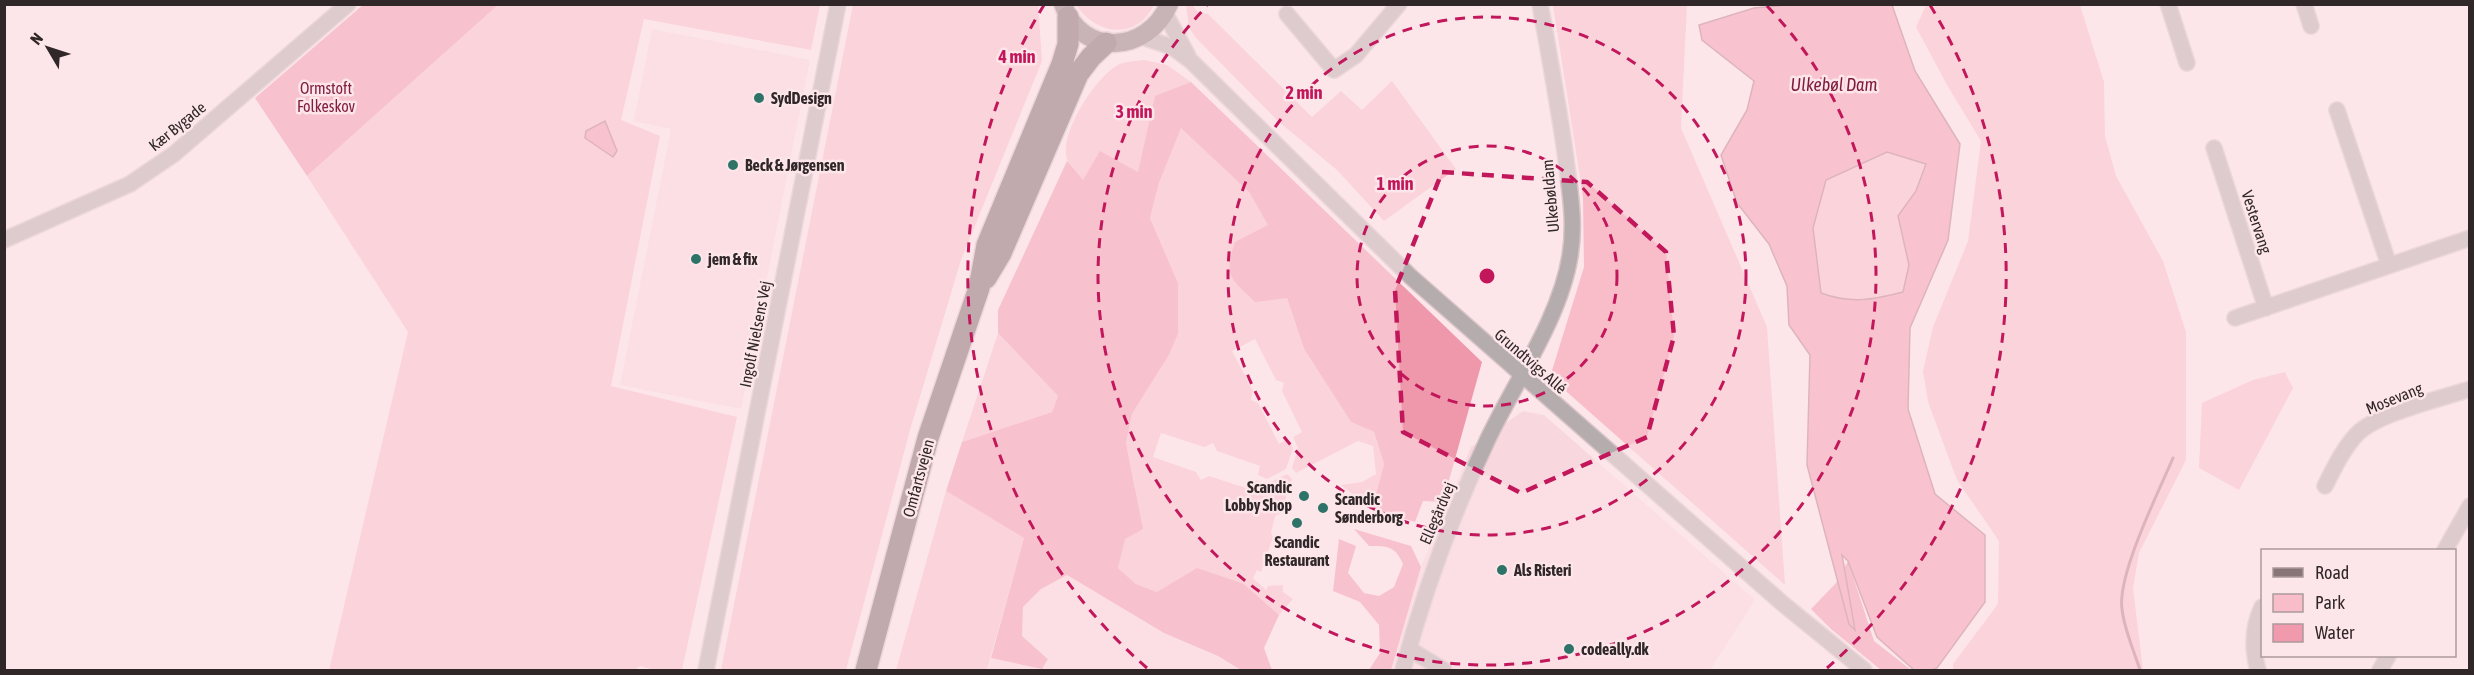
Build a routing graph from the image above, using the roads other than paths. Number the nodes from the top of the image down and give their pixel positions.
1 (348, 4) edge
2 (838, 4) edge
3 (1399, 4) edge
4 (1540, 4) edge
5 (2168, 4) edge
6 (2304, 4) edge
7 (1167, 9) edge
8 (1066, 11) edge
9 (1287, 14) dead end
10 (2311, 26) dead end
11 (1142, 37) junction
12 (1106, 43) junction
13 (1191, 61) junction
14 (2187, 63) dead end
15 (2337, 110) dead end
16 (2214, 148) dead end
17 (2469, 238) edge
18 (4, 240) edge
19 (2390, 265) junction
20 (980, 288) junction
21 (2266, 308) junction
22 (2235, 318) dead end
23 (1521, 376) junction
24 (2469, 389) edge
25 (2325, 486) dead end
26 (2469, 506) edge
27 (2446, 549) edge
28 (2261, 609) edge
29 (1409, 649) junction
30 (706, 670) edge
31 (866, 670) edge
32 (1403, 670) edge
33 (1444, 670) edge
34 (1864, 670) edge
35 (2258, 670) edge

1 - 18 street, Kær Bygade
2 - 30 street, Ingolf Nielsens Vej
3 - 9 street
4 - 23 street, Ulkebøldam
5 - 14 street
6 - 10 street
7 - 11 main road
7 - 13 street, Grundtvigs Allé
8 - 12 main road
8 - 20 highway, Omfartsvejen
11 - 12 main road
11 - 13 street, Grundtvigs Allé
12 - 20 highway, Omfartsvejen
13 - 23 street, Grundtvigs Allé
15 - 19 street
16 - 21 street, Vestervang
17 - 19 street
19 - 21 street
20 - 31 highway, Omfartsvejen
21 - 22 street
23 - 29 street, Ellegårdvej
23 - 34 street, Grundtvigs Allé
24 - 25 street, Mosevang
26 - 27 street
28 - 35 street
29 - 32 street, Ellegårdvej
29 - 33 street

